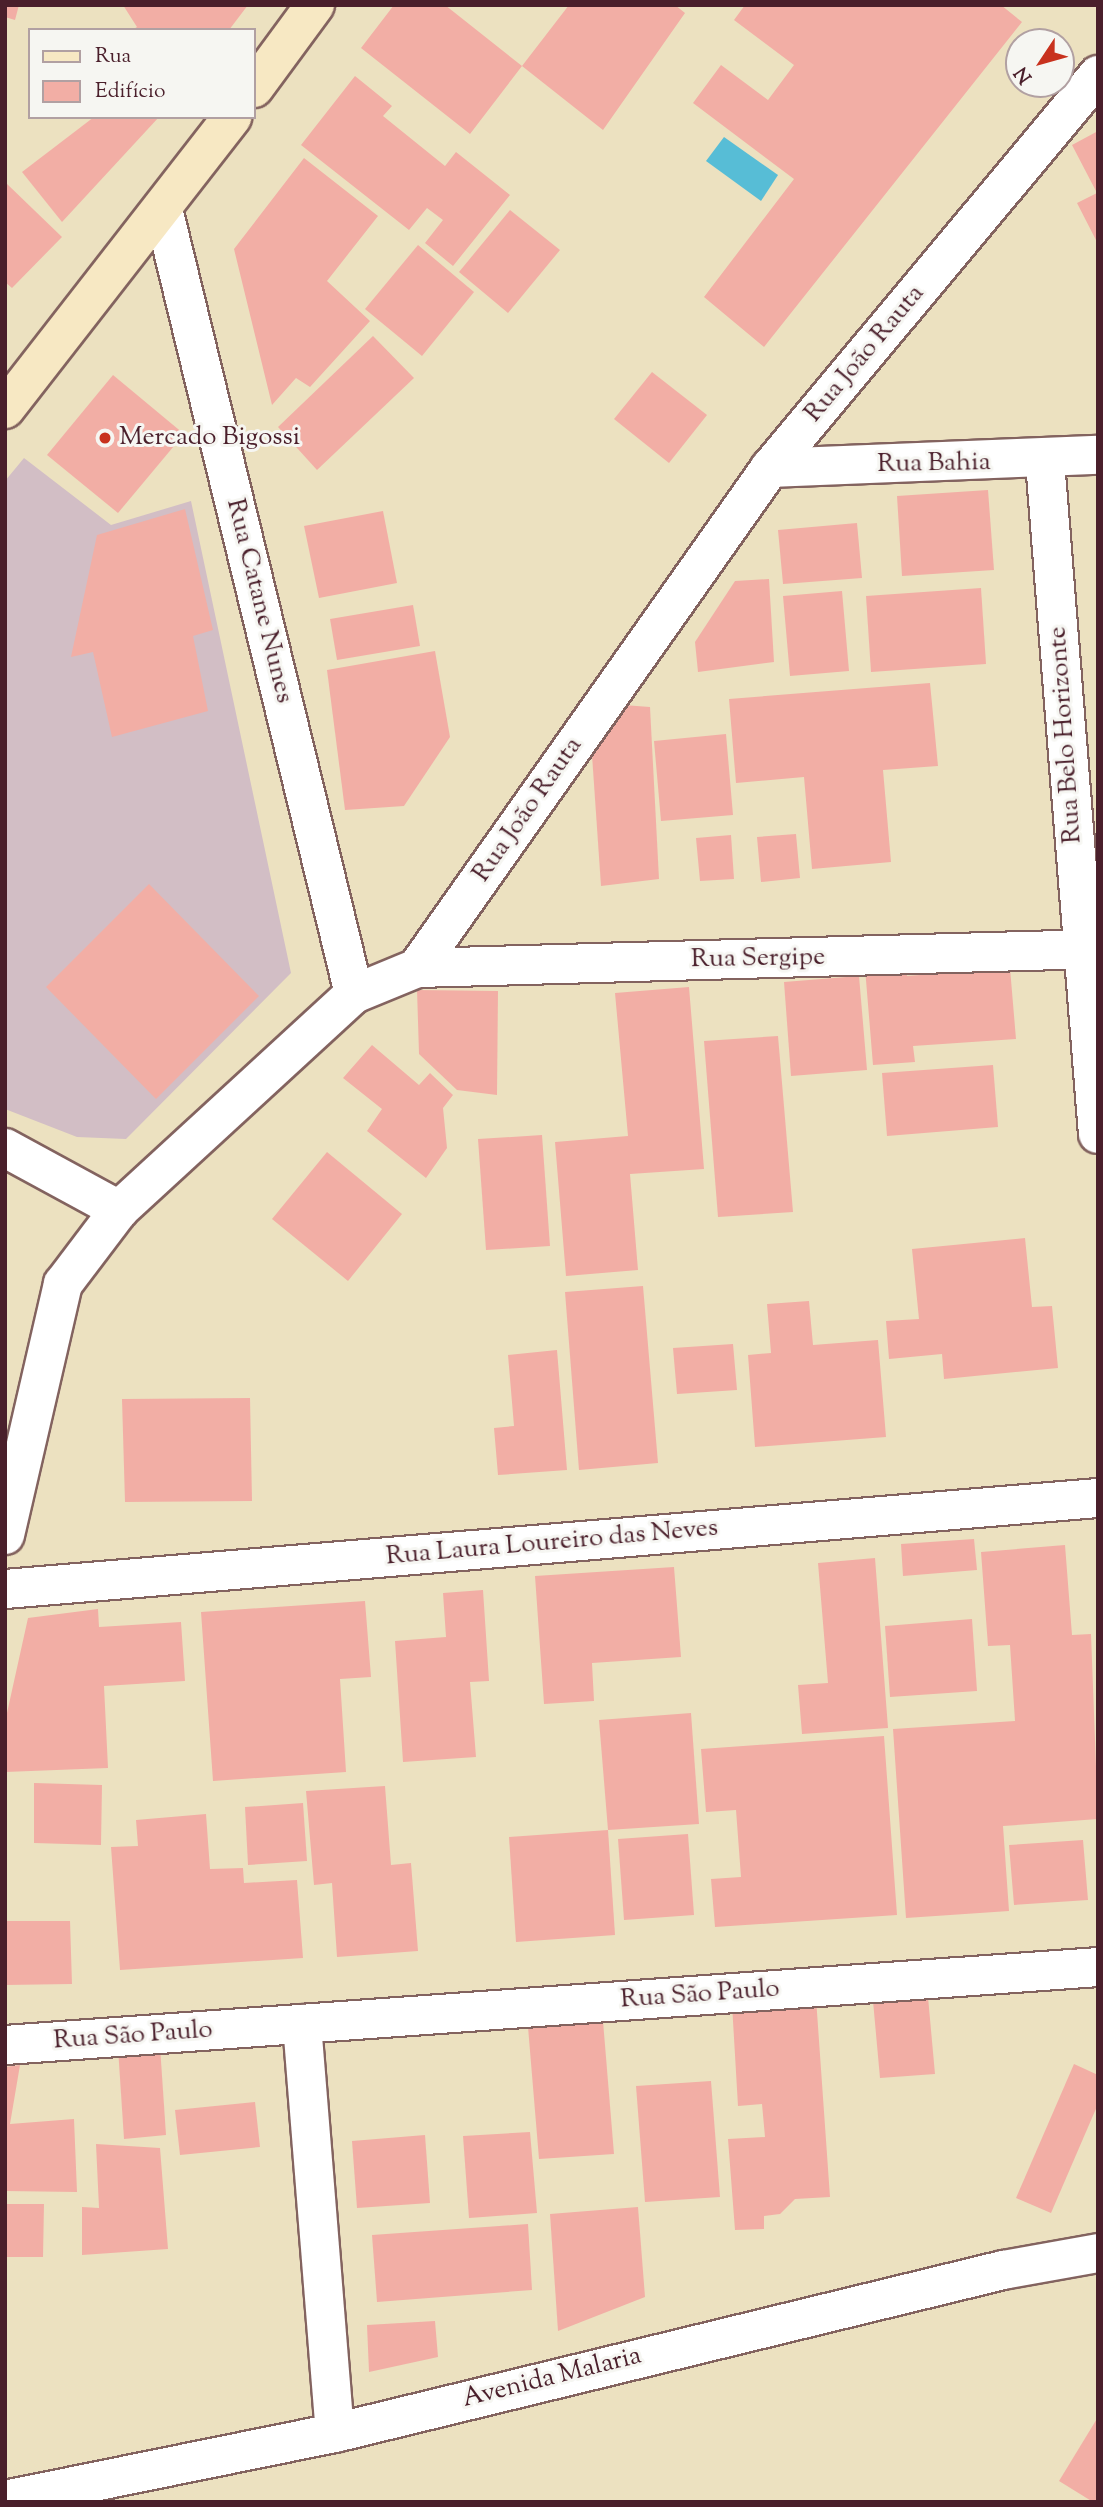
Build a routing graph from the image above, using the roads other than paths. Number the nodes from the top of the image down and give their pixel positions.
1 (315, 5) edge
2 (1098, 75) edge
3 (256, 85) edge
4 (230, 119) edge
5 (163, 209) junction
6 (5, 409) edge
7 (1098, 455) edge
8 (1045, 461) junction
9 (770, 468) junction
10 (1090, 950) edge
11 (417, 968) junction
12 (354, 994) junction
13 (1098, 1134) edge
14 (5, 1148) edge
15 (119, 1210) junction
16 (1098, 1498) edge
17 (5, 1535) edge
18 (5, 1589) edge
19 (1098, 1967) edge
20 (302, 2024) junction
21 (5, 2045) edge
22 (1098, 2253) edge
23 (335, 2433) junction
24 (5, 2500) edge

1 - 3 main road
2 - 9 street, Rua João Rauta
4 - 5 main road
5 - 6 main road
5 - 12 street, Rua Catane Nunes
7 - 8 street, Rua Bahia
8 - 9 street, Rua Bahia
8 - 10 street, Rua Belo Horizonte
9 - 11 street, Rua João Rauta
10 - 11 street, Rua Sergipe
10 - 13 street, Rua Belo Horizonte
11 - 12 street
12 - 15 street
14 - 15 street
15 - 17 street
16 - 18 street, Rua Laura Loureiro das Neves
19 - 20 street, Rua São Paulo
20 - 21 street, Rua São Paulo
20 - 23 street
22 - 23 street, Avenida Malaria
23 - 24 street, Avenida Malaria

